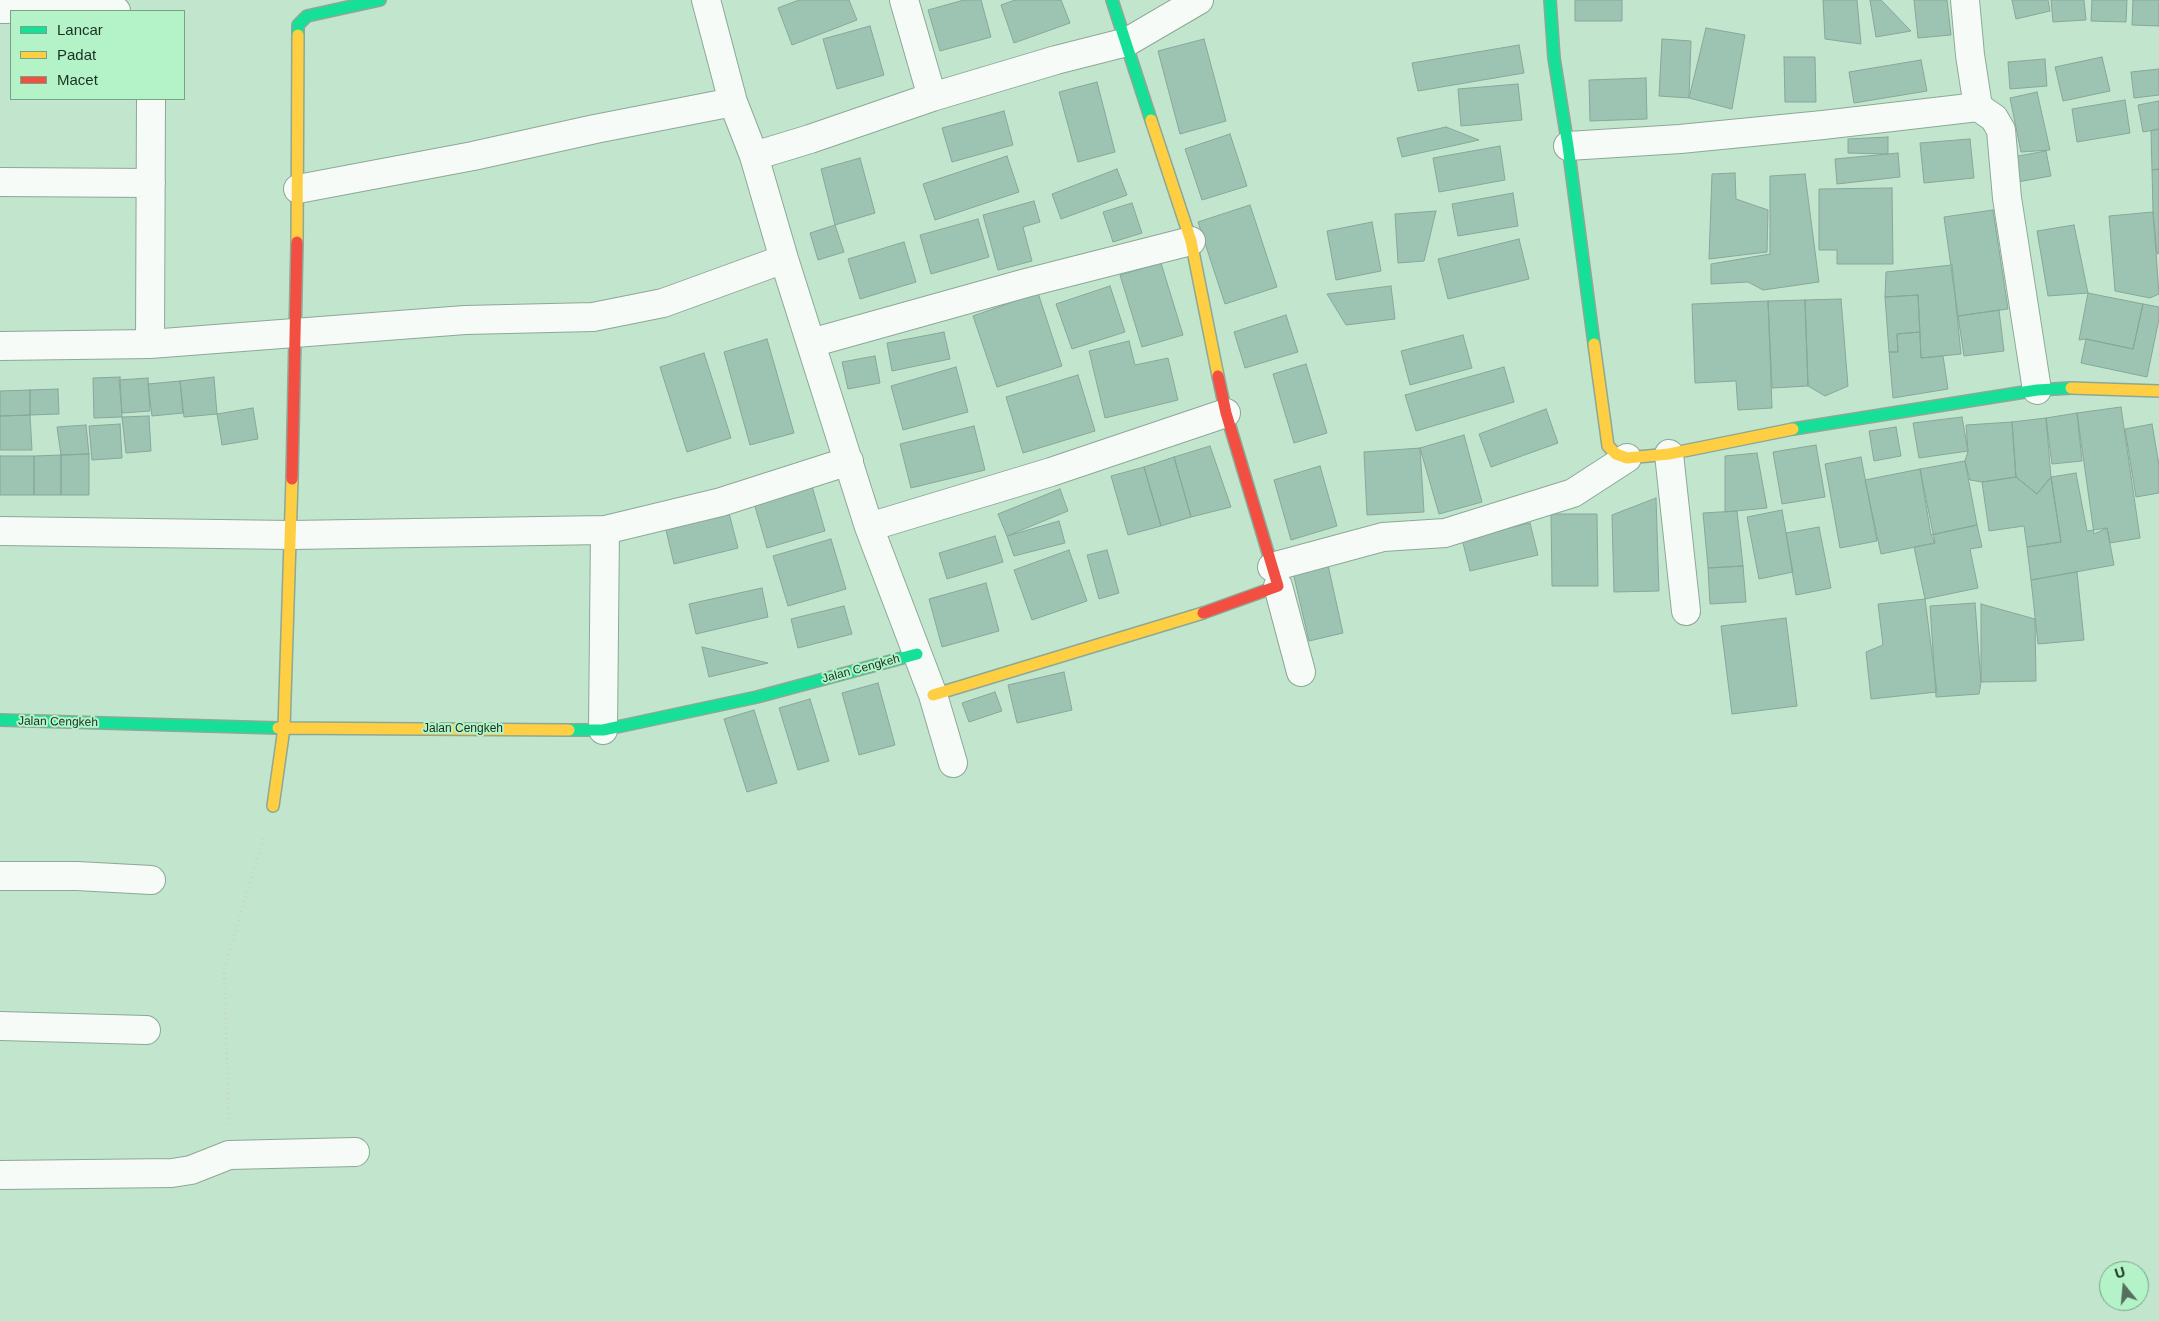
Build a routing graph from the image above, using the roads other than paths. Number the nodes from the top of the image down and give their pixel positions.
1 (380, 0) edge
2 (706, 0) edge
3 (904, 0) edge
4 (1112, 0) edge
5 (1199, 0) edge
6 (1550, 0) edge
7 (1965, 0) edge
8 (0, 9) edge
9 (104, 10) edge
10 (1126, 42) junction
11 (932, 96) junction
12 (152, 100) edge
13 (733, 102) junction
14 (1978, 106) junction
15 (1568, 146) junction
16 (754, 156) junction
17 (0, 182) edge
18 (151, 183) junction
19 (298, 189) junction
20 (1191, 242) junction
21 (784, 259) junction
22 (295, 332) junction
23 (811, 343) junction
24 (150, 344) junction
25 (0, 346) edge
26 (2037, 390) junction
27 (2159, 390) edge
28 (1226, 414) junction
29 (1669, 454) junction
30 (1627, 458) junction
31 (849, 461) junction
32 (869, 527) junction
33 (605, 530) junction
34 (0, 531) edge
35 (291, 535) junction
36 (1275, 577) junction
37 (1686, 611) dead end
38 (917, 654) junction
39 (1301, 672) dead end
40 (933, 695) junction
41 (0, 720) edge
42 (284, 728) junction
43 (603, 730) junction
44 (953, 763) dead end
45 (273, 806) road end
46 (0, 876) edge
47 (150, 880) dead end
48 (0, 1026) edge
49 (146, 1030) dead end
50 (354, 1152) dead end
51 (0, 1175) edge

1 - 19 street
2 - 13 street
3 - 11 street
4 - 10 street
5 - 10 street
6 - 15 street
7 - 14 street
8 - 9 street
10 - 11 street
10 - 20 street
11 - 16 street
12 - 18 street
13 - 16 street
13 - 19 street
14 - 15 street
14 - 26 street
15 - 30 street
16 - 21 street
17 - 18 street
18 - 24 street
19 - 22 street
20 - 23 street
20 - 28 street
21 - 22 street
21 - 23 street
22 - 24 street
22 - 35 street
23 - 31 street
24 - 25 street
26 - 27 street
26 - 29 street
28 - 32 street
28 - 36 street
29 - 30 street
29 - 37 street
30 - 36 street
31 - 32 street
31 - 33 street
32 - 38 street
33 - 35 street
33 - 43 street
34 - 35 street
35 - 42 street
36 - 39 street
36 - 40 street
38 - 40 street
38 - 43 street, Jalan Cengkeh
40 - 44 street
41 - 42 street, Jalan Cengkeh
42 - 43 street, Jalan Cengkeh
42 - 45 street
46 - 47 street
48 - 49 street
50 - 51 street

